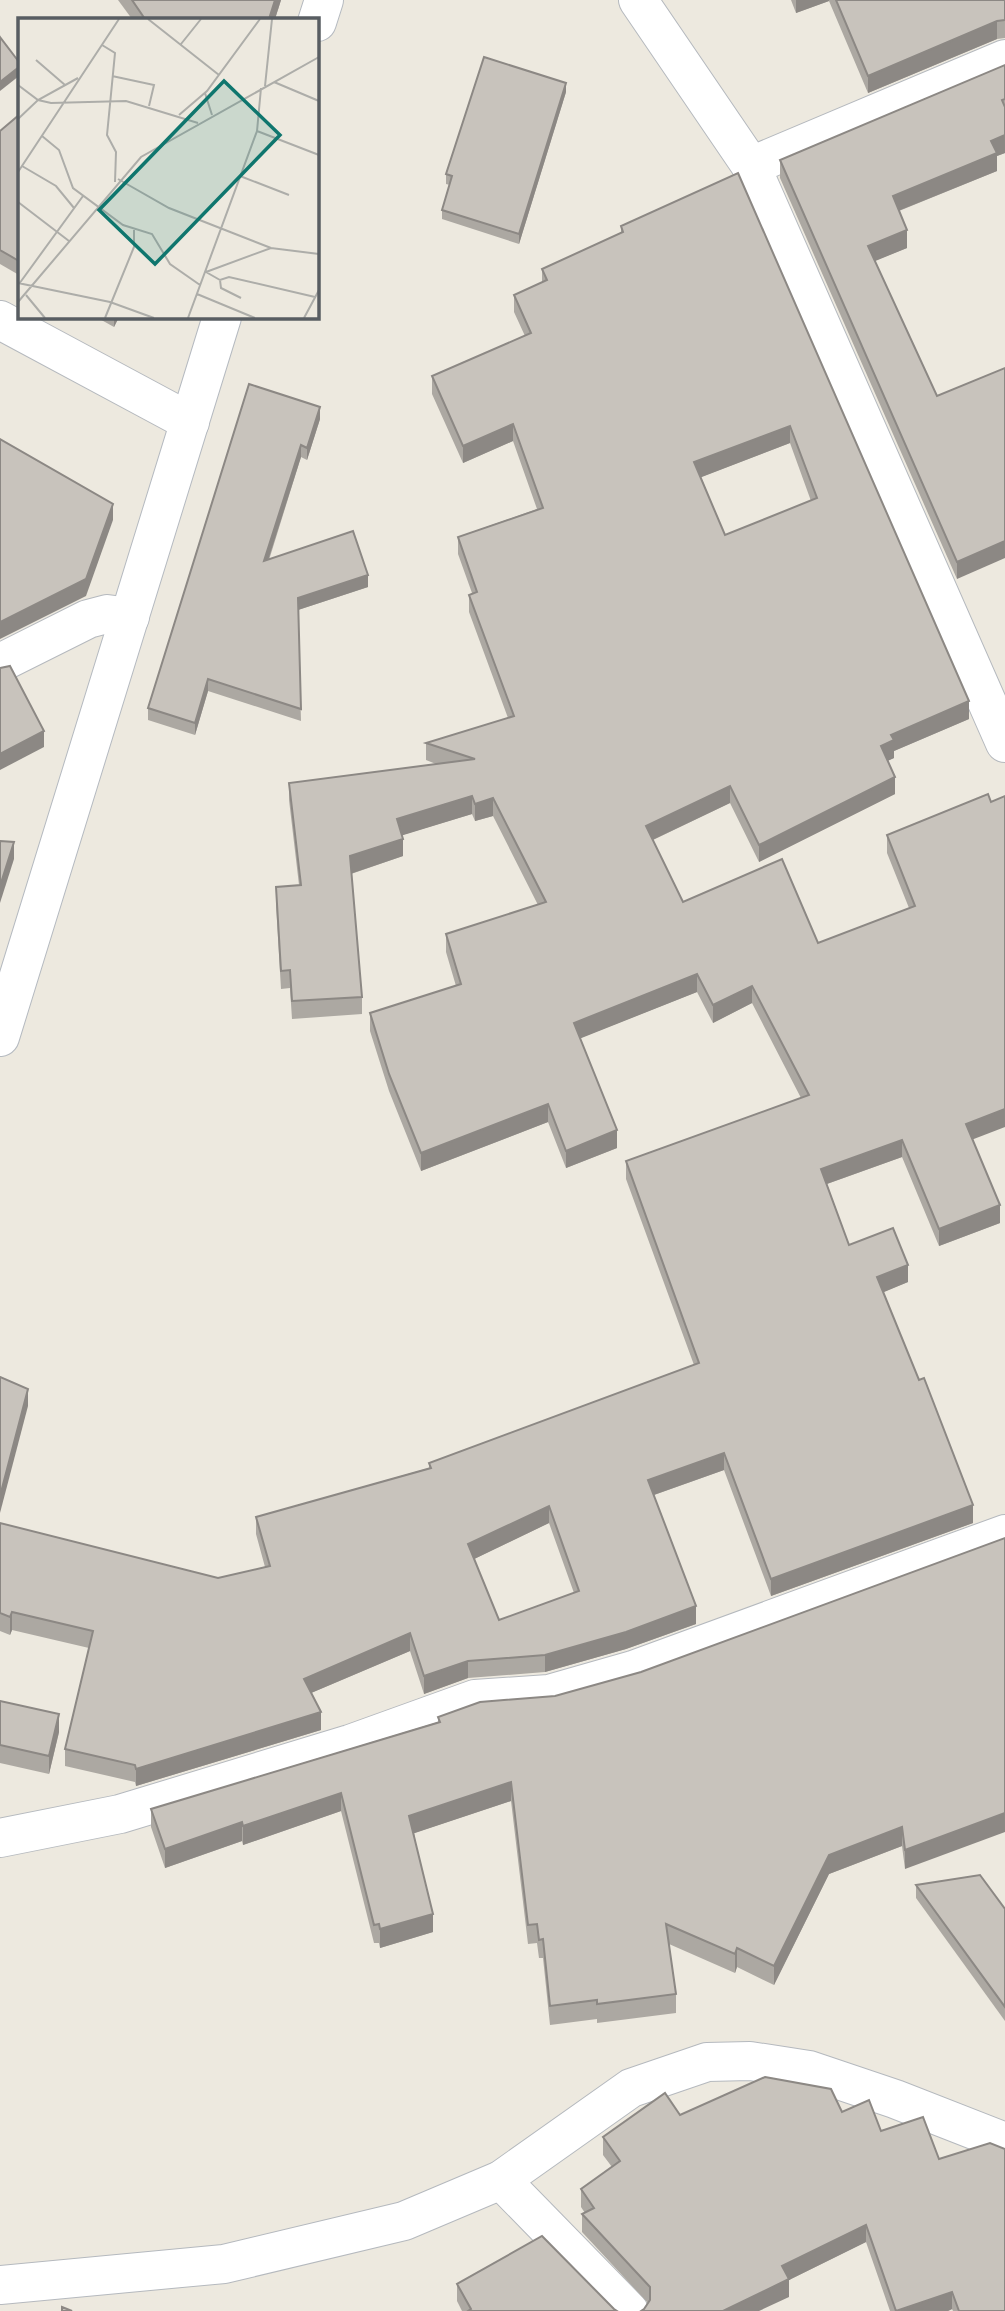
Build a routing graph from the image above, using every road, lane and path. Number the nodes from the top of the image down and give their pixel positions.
1 (324, 0) edge
2 (638, 0) edge
3 (318, 19) edge
4 (1005, 59) edge
5 (751, 166) junction
6 (222, 318) edge
7 (0, 320) edge
8 (190, 422) junction
9 (130, 618) junction
10 (0, 663) edge
11 (1004, 738) edge
12 (0, 1037) edge
13 (1005, 1534) edge
14 (0, 1838) edge
15 (1005, 2142) edge
16 (500, 2180) junction
17 (0, 2285) edge
18 (629, 2311) edge

1 - 3 street
2 - 5 street
4 - 5 street
5 - 11 street
6 - 8 street
7 - 8 street
8 - 9 street
9 - 10 street
9 - 12 street
13 - 14 street
15 - 16 street
16 - 17 street
16 - 18 street

